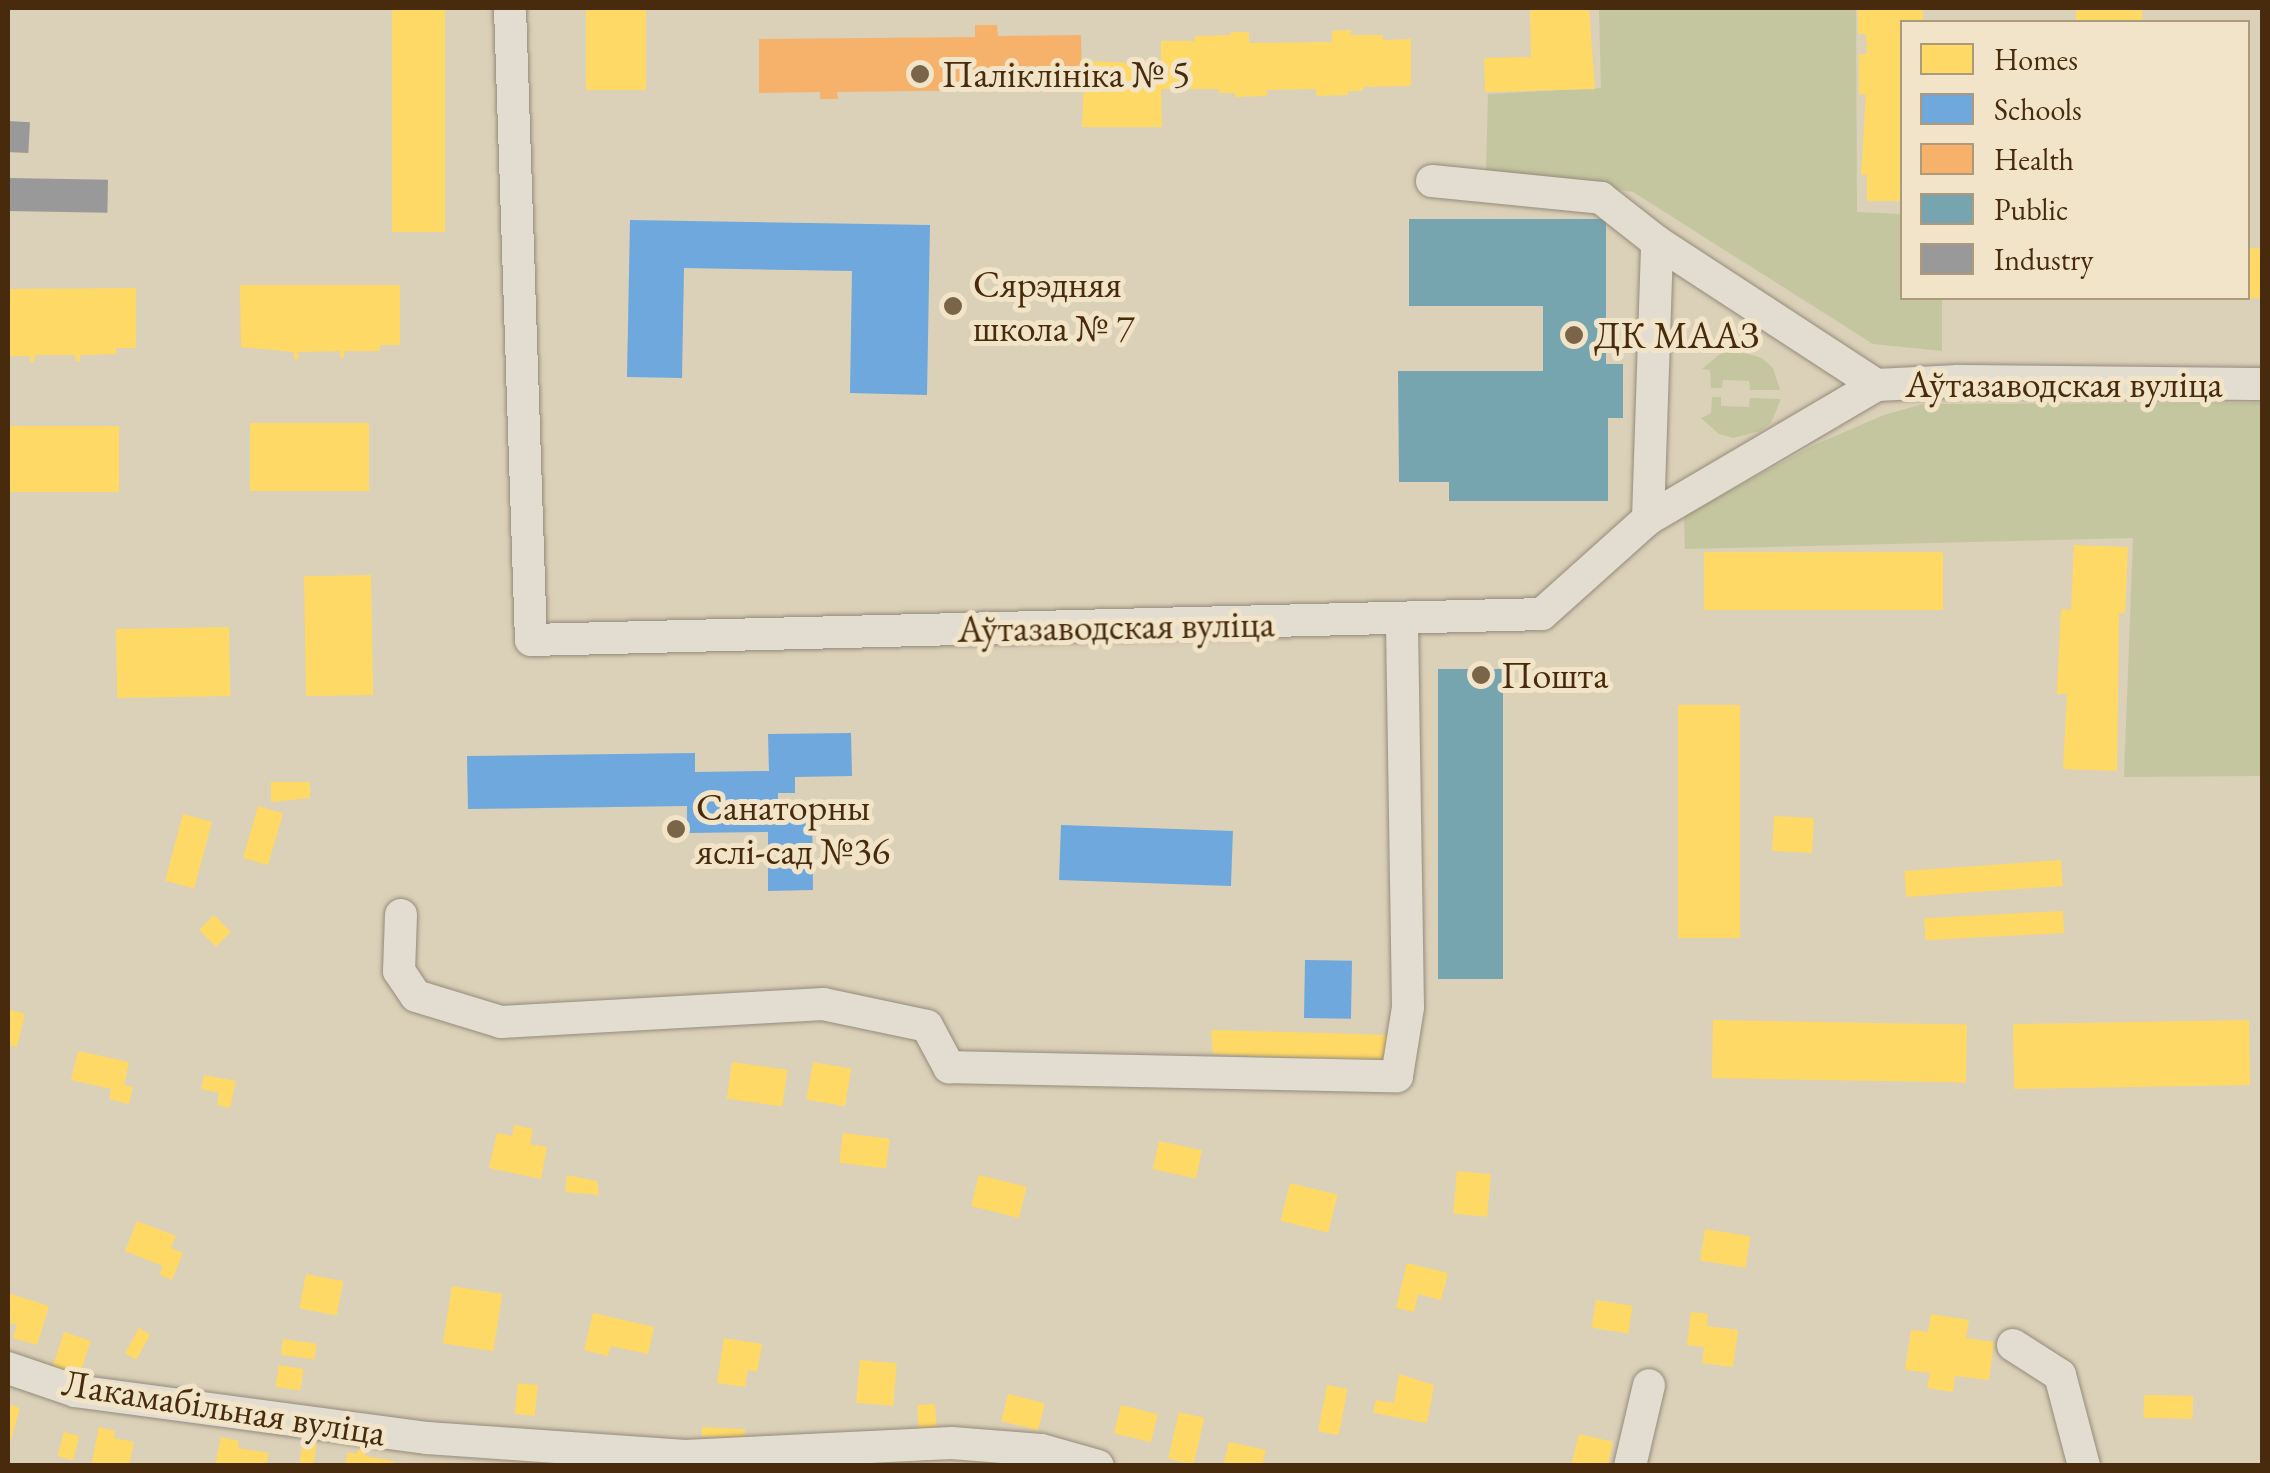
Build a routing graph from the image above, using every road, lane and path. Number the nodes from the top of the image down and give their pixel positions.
1 (510, 8) edge
2 (1432, 180) dead end
3 (1657, 242) junction
4 (2262, 384) edge
5 (1876, 385) junction
6 (1648, 519) junction
7 (1402, 619) junction
8 (401, 914) dead end
9 (2013, 1345) dead end
10 (8, 1368) edge
11 (1649, 1385) dead end
12 (1098, 1466) edge
13 (1630, 1466) edge
14 (2084, 1466) edge

1 - 7 street, Аўтазаводская вуліца
2 - 3 street
3 - 5 street
3 - 6 street
4 - 5 street, Аўтазаводская вуліца
5 - 6 street, Аўтазаводская вуліца
6 - 7 street, Аўтазаводская вуліца
7 - 8 street
9 - 14 street
10 - 12 street, Лакамабільная вуліца
11 - 13 street

